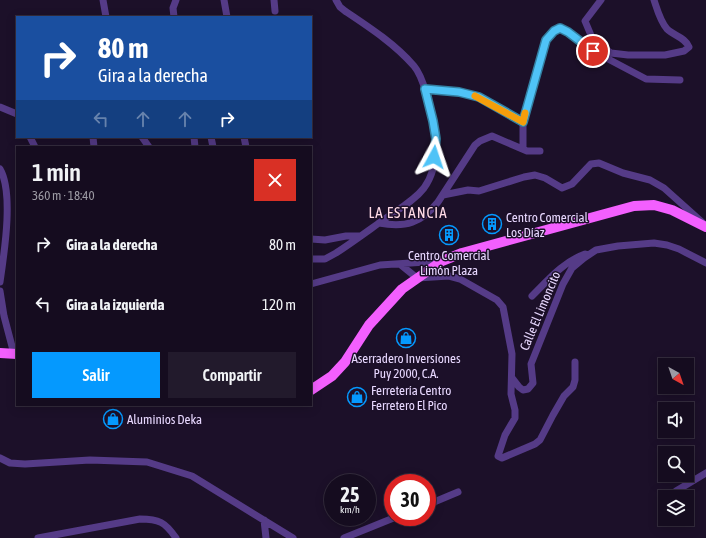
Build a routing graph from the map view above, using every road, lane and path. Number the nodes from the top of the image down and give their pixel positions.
1 (103, 0) edge
2 (176, 0) edge
3 (224, 0) edge
4 (274, 0) edge
5 (336, 0) edge
6 (600, 0) edge
7 (654, 0) edge
8 (275, 11) dead end
9 (106, 16) edge
10 (174, 16) edge
11 (227, 16) edge
12 (611, 53) junction
13 (616, 62) junction
14 (680, 80) dead end
15 (425, 89) junction
16 (0, 107) edge
17 (16, 114) edge
18 (523, 122) junction
19 (522, 149) junction
20 (540, 151) dead end
21 (0, 168) edge
22 (443, 195) junction
23 (379, 223) junction
24 (706, 226) edge
25 (360, 236) junction
26 (312, 239) edge
27 (596, 250) junction
28 (312, 258) edge
29 (442, 261) junction
30 (706, 263) edge
31 (400, 265) junction
32 (417, 278) junction
33 (0, 282) edge
34 (312, 284) edge
35 (0, 291) edge
36 (532, 296) dead end
37 (1, 354) edge
38 (15, 354) edge
39 (575, 362) dead end
40 (512, 378) junction
41 (312, 389) edge
42 (0, 458) edge
43 (706, 473) edge
44 (678, 490) edge
45 (458, 492) dead end
46 (436, 501) edge
47 (264, 520) junction
48 (384, 522) edge
49 (38, 538) edge
50 (176, 538) edge
51 (266, 538) edge
52 (293, 538) edge
53 (344, 538) edge

1 - 9 street
2 - 10 street
3 - 11 street
4 - 8 street
5 - 15 street
6 - 12 street
7 - 12 street
12 - 13 street
13 - 14 street
13 - 18 street
15 - 18 street
15 - 23 street
16 - 17 street
18 - 19 street
19 - 20 street
19 - 22 street
21 - 33 street
22 - 23 street
22 - 24 street
23 - 25 street
24 - 29 main road
25 - 26 street
25 - 28 street
27 - 30 street, Calle El Limoncito
27 - 36 street
27 - 40 street, Calle El Limoncito
29 - 31 street
29 - 32 main road
31 - 32 street
31 - 34 street
32 - 40 street
32 - 41 main road
35 - 38 street
37 - 38 main road
39 - 40 street
42 - 47 street
43 - 44 street
45 - 46 street
47 - 51 street
47 - 52 street
48 - 53 street
49 - 50 street

